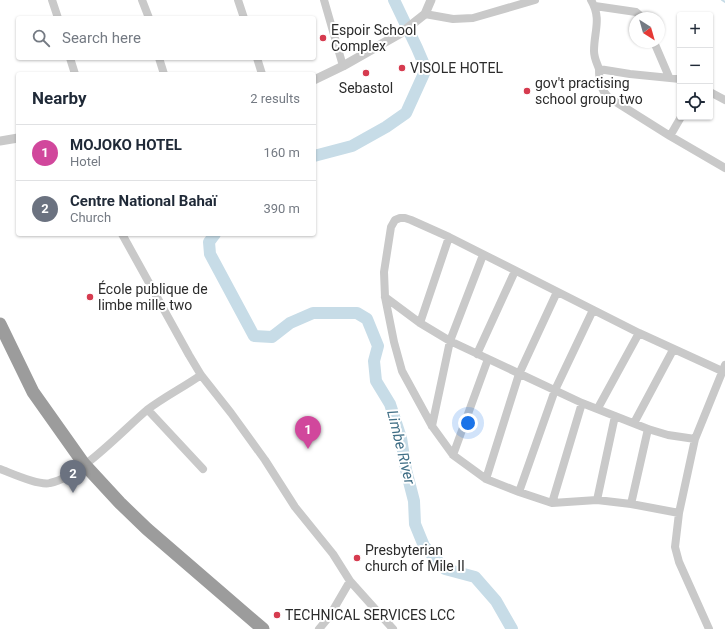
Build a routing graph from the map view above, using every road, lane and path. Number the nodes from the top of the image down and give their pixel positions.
1 (52, 0) edge
2 (142, 0) edge
3 (238, 0) edge
4 (324, 0) edge
5 (431, 0) edge
6 (535, 0) edge
7 (593, 3) edge
8 (636, 12) edge
9 (425, 14) junction
10 (57, 16) edge
11 (148, 16) edge
12 (243, 16) edge
13 (657, 48) edge
14 (71, 60) edge
15 (160, 60) edge
16 (258, 60) edge
17 (343, 66) junction
18 (599, 69) junction
19 (74, 72) edge
20 (163, 72) edge
21 (261, 72) edge
22 (669, 77) junction
23 (677, 78) edge
24 (316, 79) edge
25 (713, 94) edge
26 (725, 100) edge
27 (679, 120) edge
28 (670, 136) junction
29 (16, 138) edge
30 (0, 141) edge
31 (725, 168) edge
32 (123, 236) edge
33 (449, 237) junction
34 (483, 255) junction
35 (515, 271) junction
36 (556, 292) junction
37 (385, 297) junction
38 (593, 310) junction
39 (420, 323) junction
40 (0, 325) edge
41 (638, 333) junction
42 (450, 341) junction
43 (673, 350) junction
44 (477, 354) junction
45 (488, 359) junction
46 (724, 368) edge
47 (519, 374) junction
48 (201, 376) junction
49 (554, 390) junction
50 (582, 403) junction
51 (598, 408) junction
52 (148, 410) junction
53 (615, 416) junction
54 (634, 423) junction
55 (432, 426) junction
56 (648, 429) junction
57 (695, 439) junction
58 (453, 455) junction
59 (84, 464) junction
60 (0, 469) edge
61 (203, 469) dead end
62 (486, 479) junction
63 (519, 492) junction
64 (597, 500) junction
65 (552, 503) junction
66 (631, 504) junction
67 (679, 513) junction
68 (350, 581) junction
69 (263, 629) edge
70 (319, 629) edge
71 (393, 629) edge
72 (709, 629) edge

1 - 10 street
2 - 11 street
3 - 12 street
4 - 17 street
5 - 9 street
6 - 9 street
7 - 8 street
7 - 18 street
9 - 17 street
13 - 22 street
14 - 19 street
15 - 20 street
16 - 21 street
17 - 24 street
18 - 22 street
18 - 28 street
22 - 23 street
25 - 26 street
27 - 28 street
28 - 31 street
29 - 30 street
32 - 48 street
33 - 34 street
33 - 37 street
33 - 39 street
34 - 35 street
34 - 42 street
35 - 36 street
35 - 44 street
36 - 38 street
36 - 47 street
37 - 39 street
37 - 55 street
38 - 41 street
38 - 49 street
39 - 42 street
40 - 59 highway
41 - 43 street
41 - 51 street
42 - 44 street
42 - 55 street
43 - 46 street
43 - 54 street
44 - 45 street
45 - 47 street
45 - 58 street
46 - 57 street
47 - 49 street
47 - 62 street
48 - 52 street
48 - 68 street
49 - 50 street
49 - 63 street
50 - 51 street
50 - 65 street
51 - 53 street
52 - 59 street
52 - 61 street
53 - 54 street
53 - 64 street
54 - 56 street
55 - 58 street
56 - 57 street
56 - 66 street
57 - 67 street
58 - 62 street
59 - 60 street
59 - 69 highway
62 - 63 street
63 - 65 street
64 - 65 street
64 - 66 street
66 - 67 street
67 - 72 street
68 - 70 street
68 - 71 street

